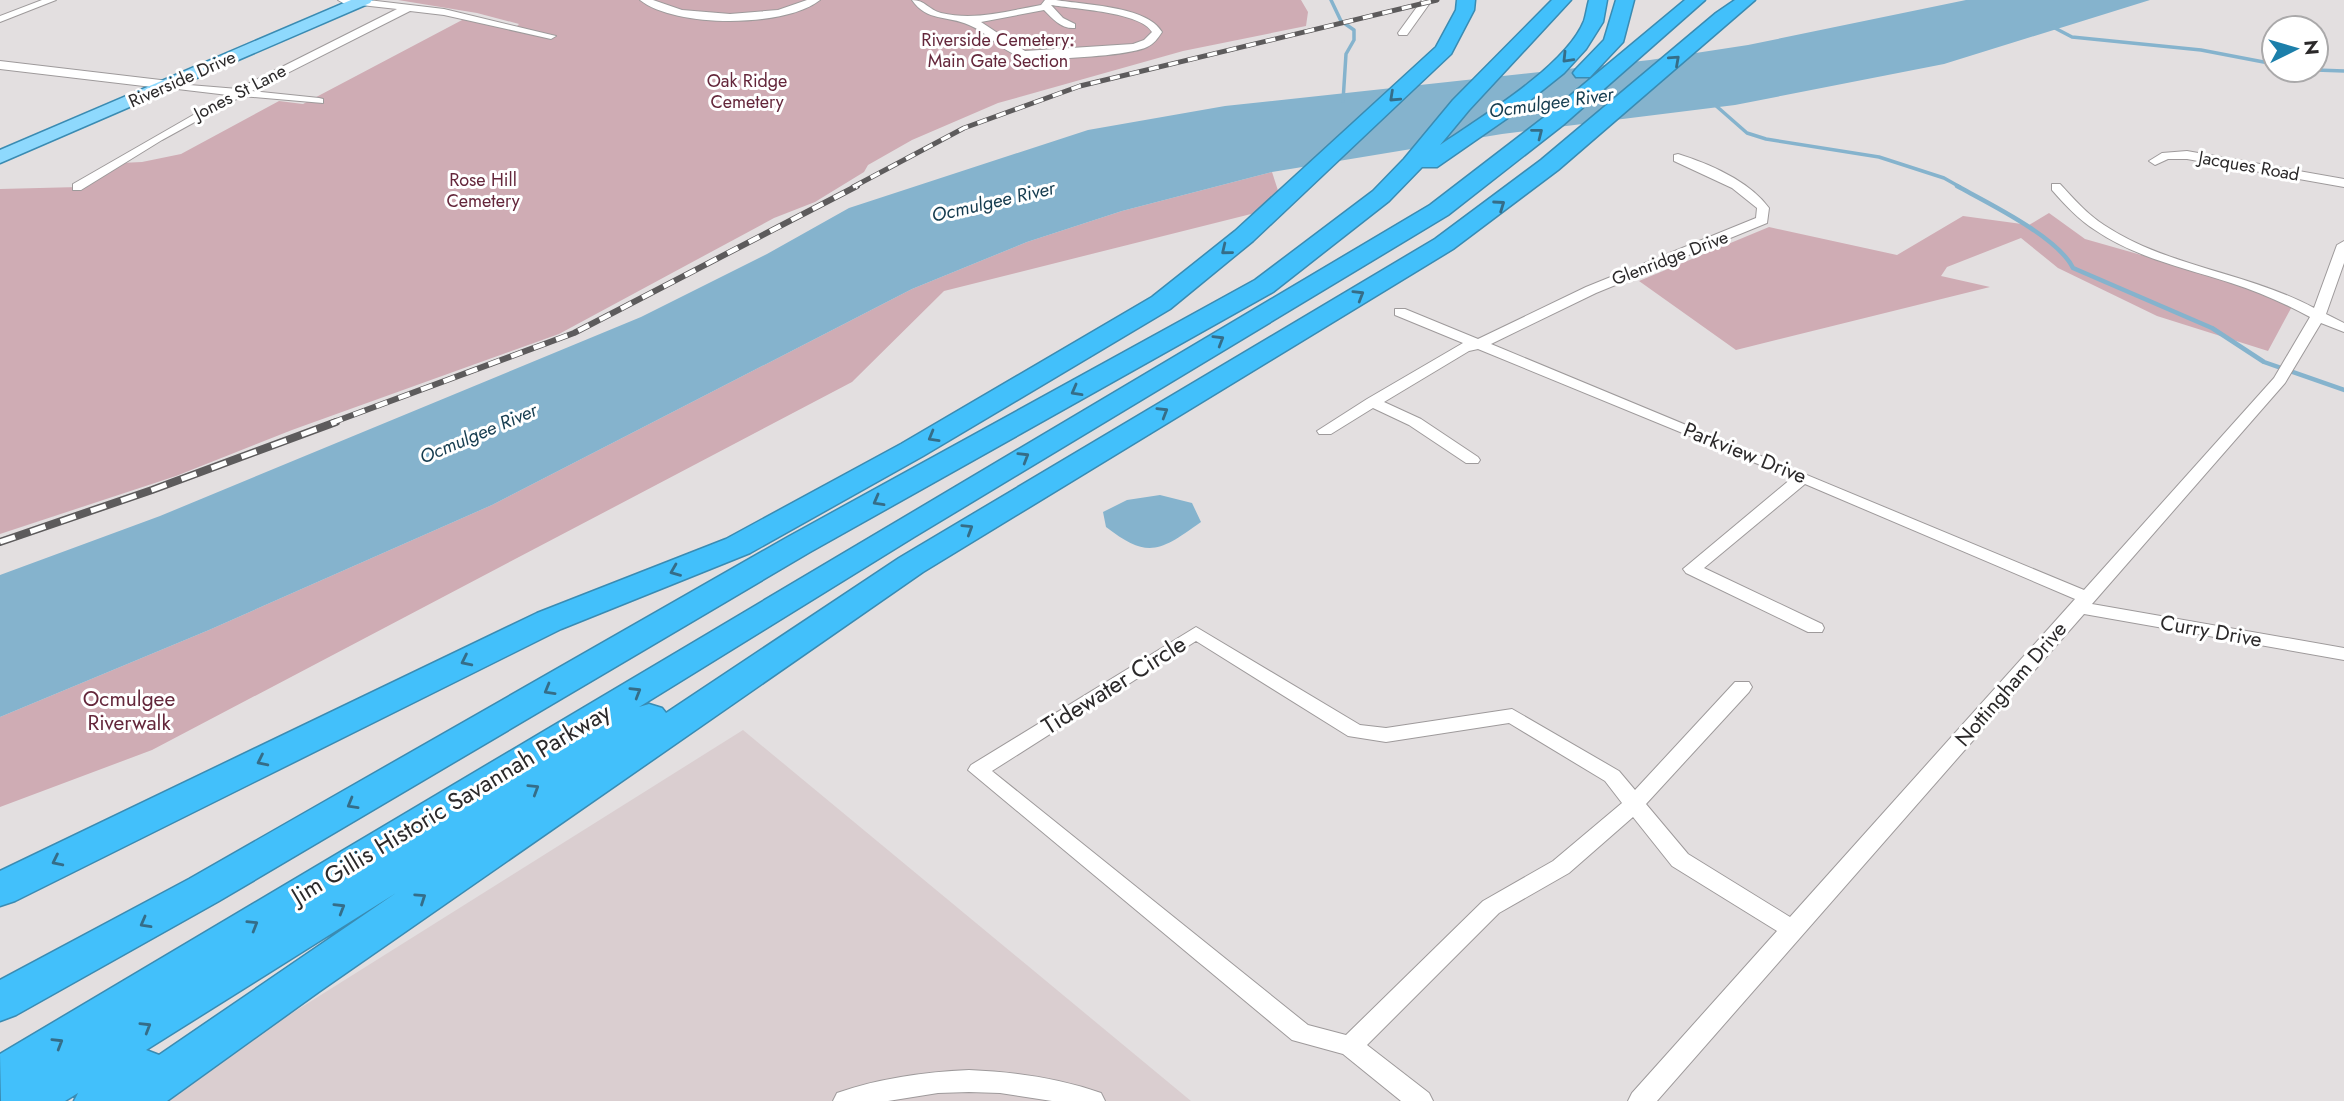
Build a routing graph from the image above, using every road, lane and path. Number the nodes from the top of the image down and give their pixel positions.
1 (51, 0) edge
2 (429, 0) edge
3 (645, 0) edge
4 (816, 0) edge
5 (917, 0) edge
6 (1427, 0) edge
7 (1562, 0) edge
8 (1598, 0) edge
9 (1625, 0) edge
10 (1696, 0) edge
11 (1746, 0) edge
12 (355, 1) edge
13 (1049, 3) edge
14 (1465, 5) edge
15 (410, 8) junction
16 (1722, 10) edge
17 (0, 19) edge
18 (972, 22) junction
19 (1071, 26) dead end
20 (1403, 33) dead end
21 (551, 36) dead end
22 (0, 65) edge
23 (169, 85) junction
24 (237, 93) junction
25 (319, 102) dead end
26 (0, 157) edge
27 (1678, 158) dead end
28 (2155, 161) dead end
29 (2344, 183) edge
30 (77, 187) dead end
31 (2056, 187) dead end
32 (1381, 196) junction
33 (1403, 229) junction
34 (2344, 245) edge
35 (1400, 312) dead end
36 (2318, 316) junction
37 (2344, 328) edge
38 (1477, 345) junction
39 (1372, 402) junction
40 (1325, 431) dead end
41 (1472, 460) dead end
42 (1803, 477) junction
43 (906, 547) junction
44 (2083, 603) junction
45 (1815, 628) dead end
46 (2344, 654) edge
47 (1742, 687) dead end
48 (1633, 805) junction
49 (0, 890) edge
50 (1793, 930) junction
51 (304, 978) junction
52 (0, 1002) edge
53 (1350, 1046) junction
54 (0, 1078) edge
55 (25, 1101) edge
56 (98, 1101) edge
57 (131, 1101) edge
58 (846, 1101) edge
59 (1093, 1101) edge
60 (1420, 1101) edge
61 (1641, 1101) edge

1 - 17 street
2 - 15 street, Jones St Lane
3 - 4 street
5 - 18 street
6 - 20 street
7 - 32 highway
8 -> 32 highway
9 - 33 highway
33 -> 10 highway
11 - 16 highway
12 - 15 street
12 - 23 main road, Riverside Drive
13 - 18 street
13 - 18 street
13 - 19 street
14 -> 49 highway
15 - 21 street
15 - 24 street, Jones St Lane
43 -> 16 highway
22 - 23 street
23 - 24 street
23 - 26 main road, Riverside Drive
24 - 25 street
24 - 30 street, Jones St Lane
27 - 38 street, Glenridge Drive
28 - 29 street, Jacques Road
31 - 36 street
32 -> 52 highway
43 -> 33 highway
34 - 36 street, Nottingham Drive
35 - 38 street, Parkview Drive
36 - 37 street
36 - 44 street, Nottingham Drive
38 - 39 street
38 - 42 street, Parkview Drive
39 - 40 street
39 - 41 street
42 - 44 street, Parkview Drive
42 - 45 street
51 -> 43 highway
54 -> 43 highway, Jim Gillis Historic Savannah Parkway
55 -> 43 highway
44 - 46 street, Curry Drive
44 - 50 street, Nottingham Drive
47 - 48 street
48 - 50 street, Tidewater Circle
48 - 53 street
48 - 53 street, Tidewater Circle
50 - 61 street, Nottingham Drive
51 - 56 highway
51 - 57 highway
53 - 60 street, Tidewater Circle
58 - 59 street

